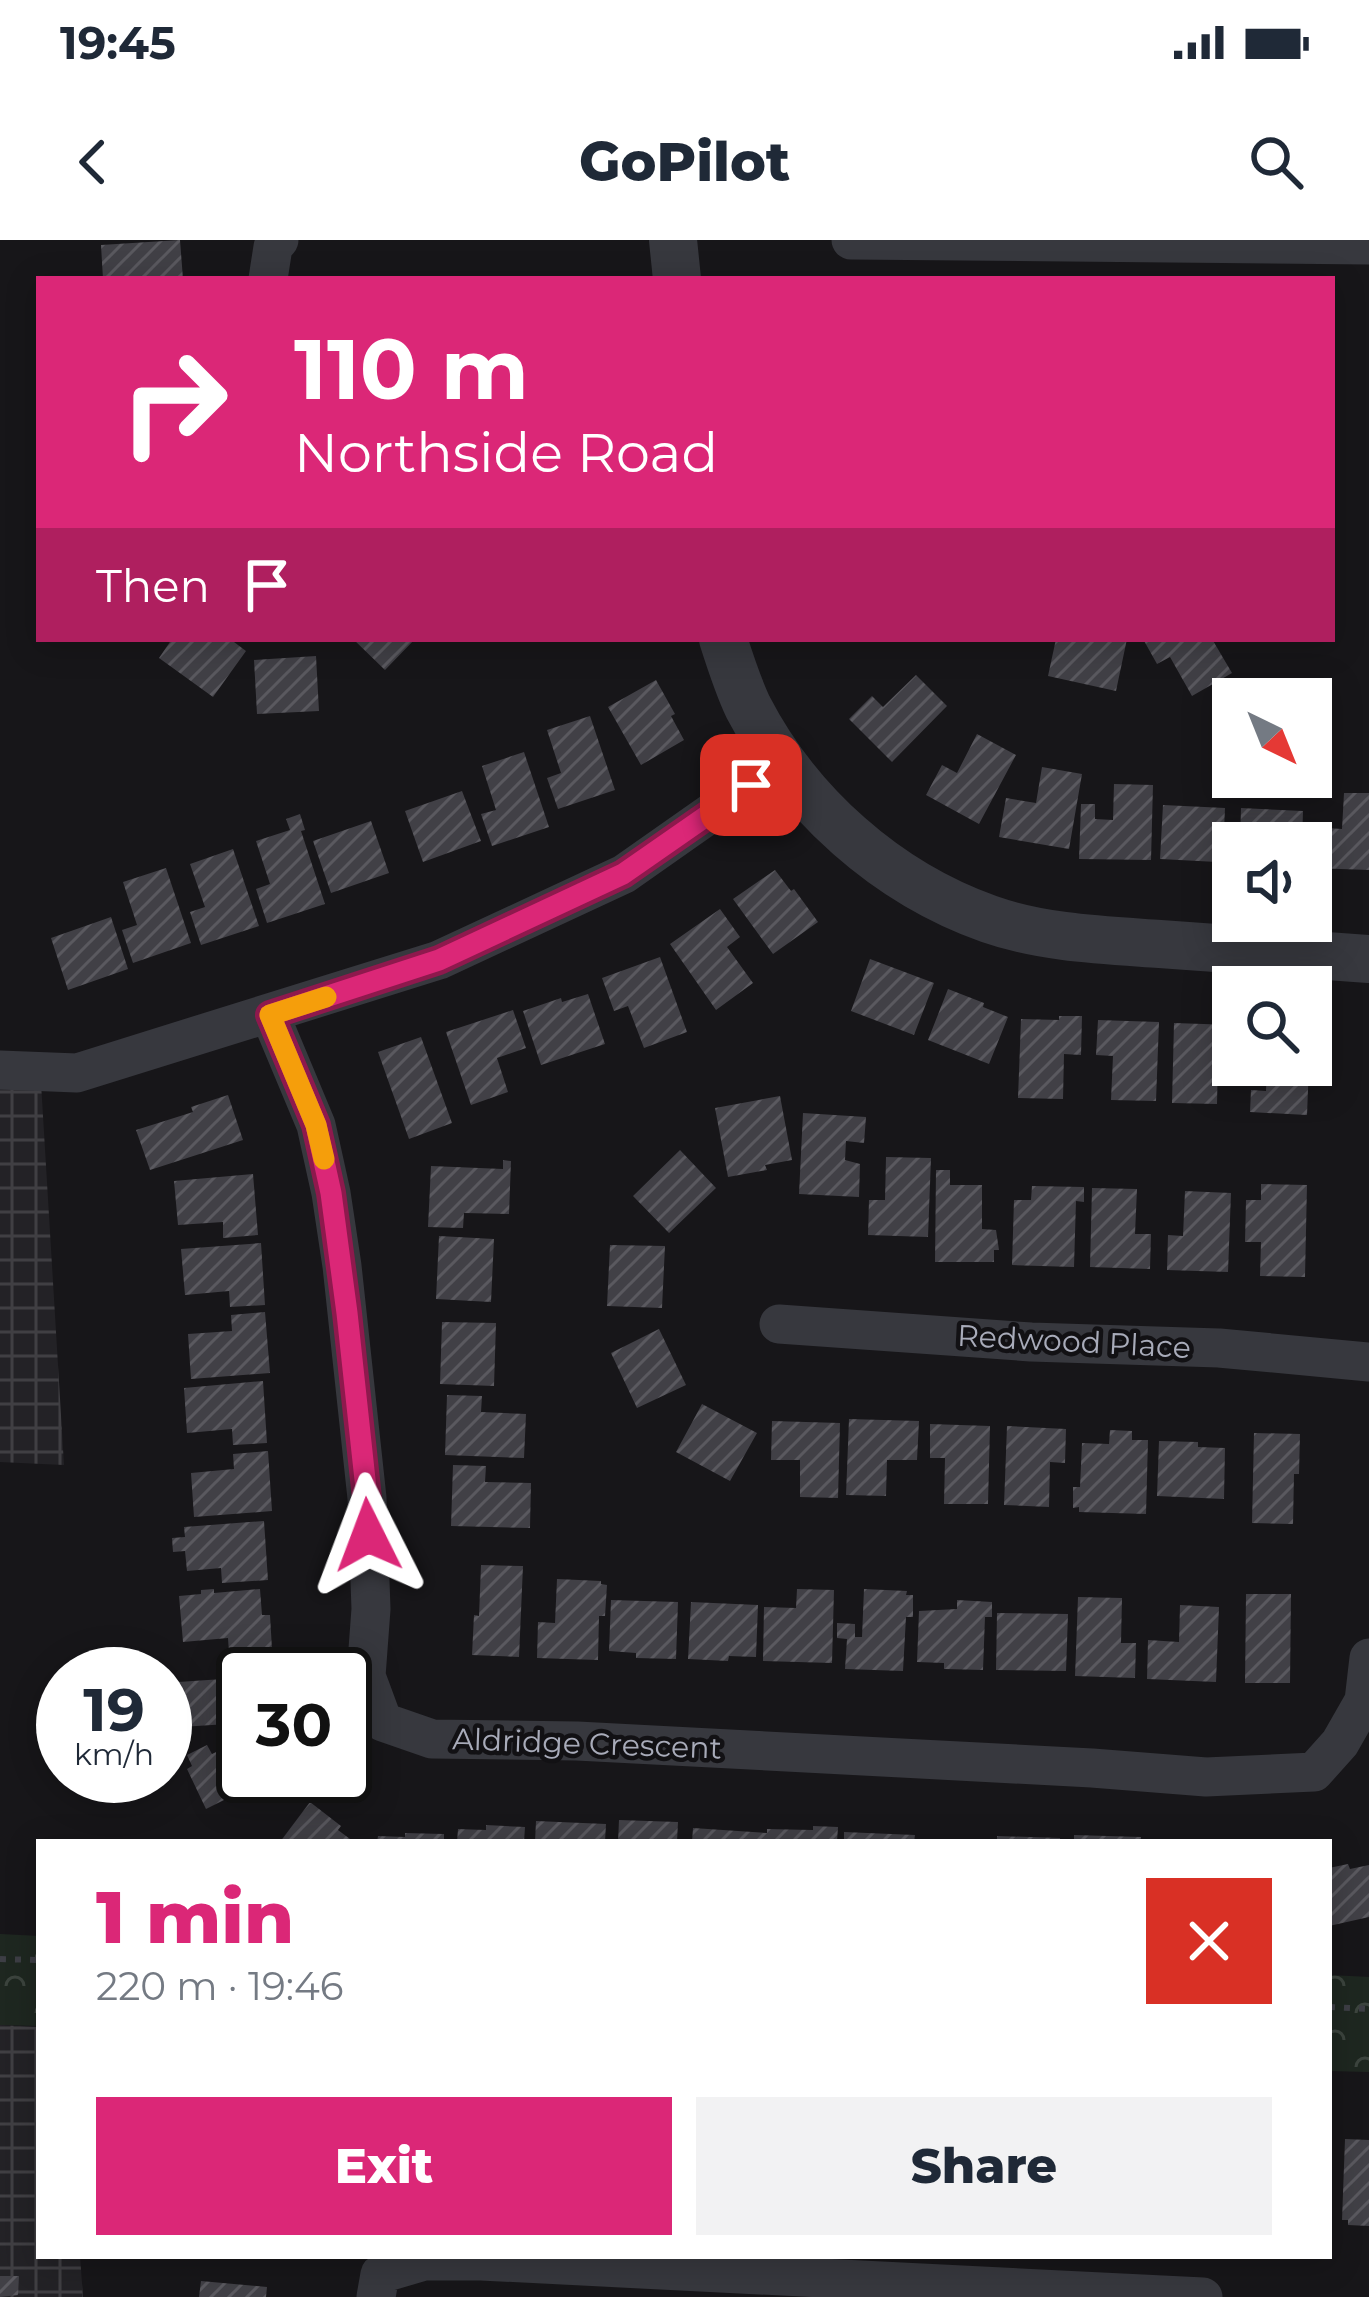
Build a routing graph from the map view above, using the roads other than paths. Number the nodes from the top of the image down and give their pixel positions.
1 (279, 240) edge
2 (673, 240) edge
3 (851, 240) edge
4 (1100, 241) edge
5 (1369, 245) edge
6 (268, 276) edge
7 (677, 276) edge
8 (1103, 276) edge
9 (724, 642) edge
10 (782, 763) junction
11 (1369, 959) edge
12 (270, 1015) junction
13 (0, 1070) edge
14 (778, 1324) dead end
15 (1369, 1362) edge
16 (1369, 1658) edge
17 (376, 2297) edge
18 (1203, 2297) edge

1 - 6 street
2 - 7 street
3 - 4 street
4 - 5 street
4 - 8 street
9 - 10 street
10 - 11 street
10 - 12 street
12 - 13 street
12 - 16 street, Aldridge Crescent
14 - 15 street, Redwood Place
17 - 18 street

